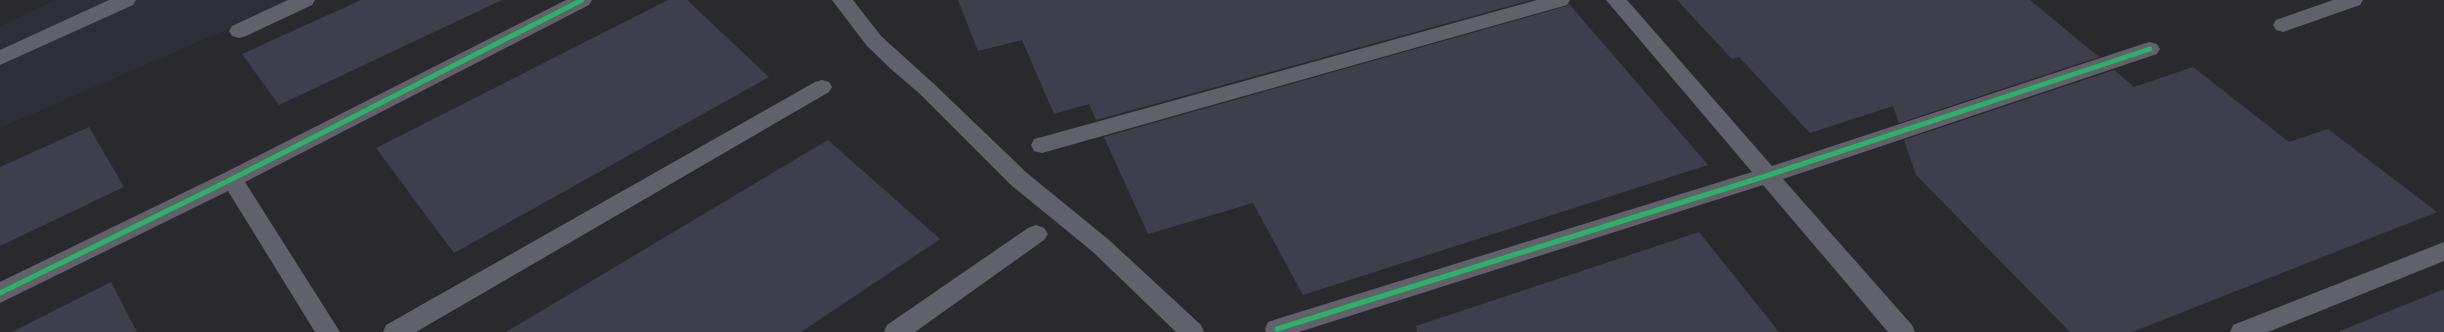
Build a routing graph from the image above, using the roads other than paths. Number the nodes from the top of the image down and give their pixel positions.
1 (126, 0) edge
2 (305, 0) edge
3 (582, 0) edge
4 (842, 0) edge
5 (1560, 0) edge
6 (1616, 0) edge
7 (2353, 0) edge
8 (2283, 25) dead end
9 (238, 31) dead end
10 (2150, 49) dead end
11 (0, 58) edge
12 (822, 87) dead end
13 (1042, 144) dead end
14 (1766, 176) junction
15 (232, 179) junction
16 (1036, 234) dead end
17 (2444, 251) edge
18 (0, 294) edge
19 (1277, 329) dead end
20 (328, 332) edge
21 (395, 332) edge
22 (896, 332) edge
23 (1192, 332) edge
24 (1903, 332) edge
25 (2242, 332) edge

1 - 11 street
2 - 9 street
3 - 15 street
4 - 23 street
5 - 13 street
6 - 14 street
7 - 8 street
10 - 14 street
12 - 21 street
14 - 19 street
14 - 24 street
15 - 18 street
15 - 20 street
16 - 22 street
17 - 25 street

